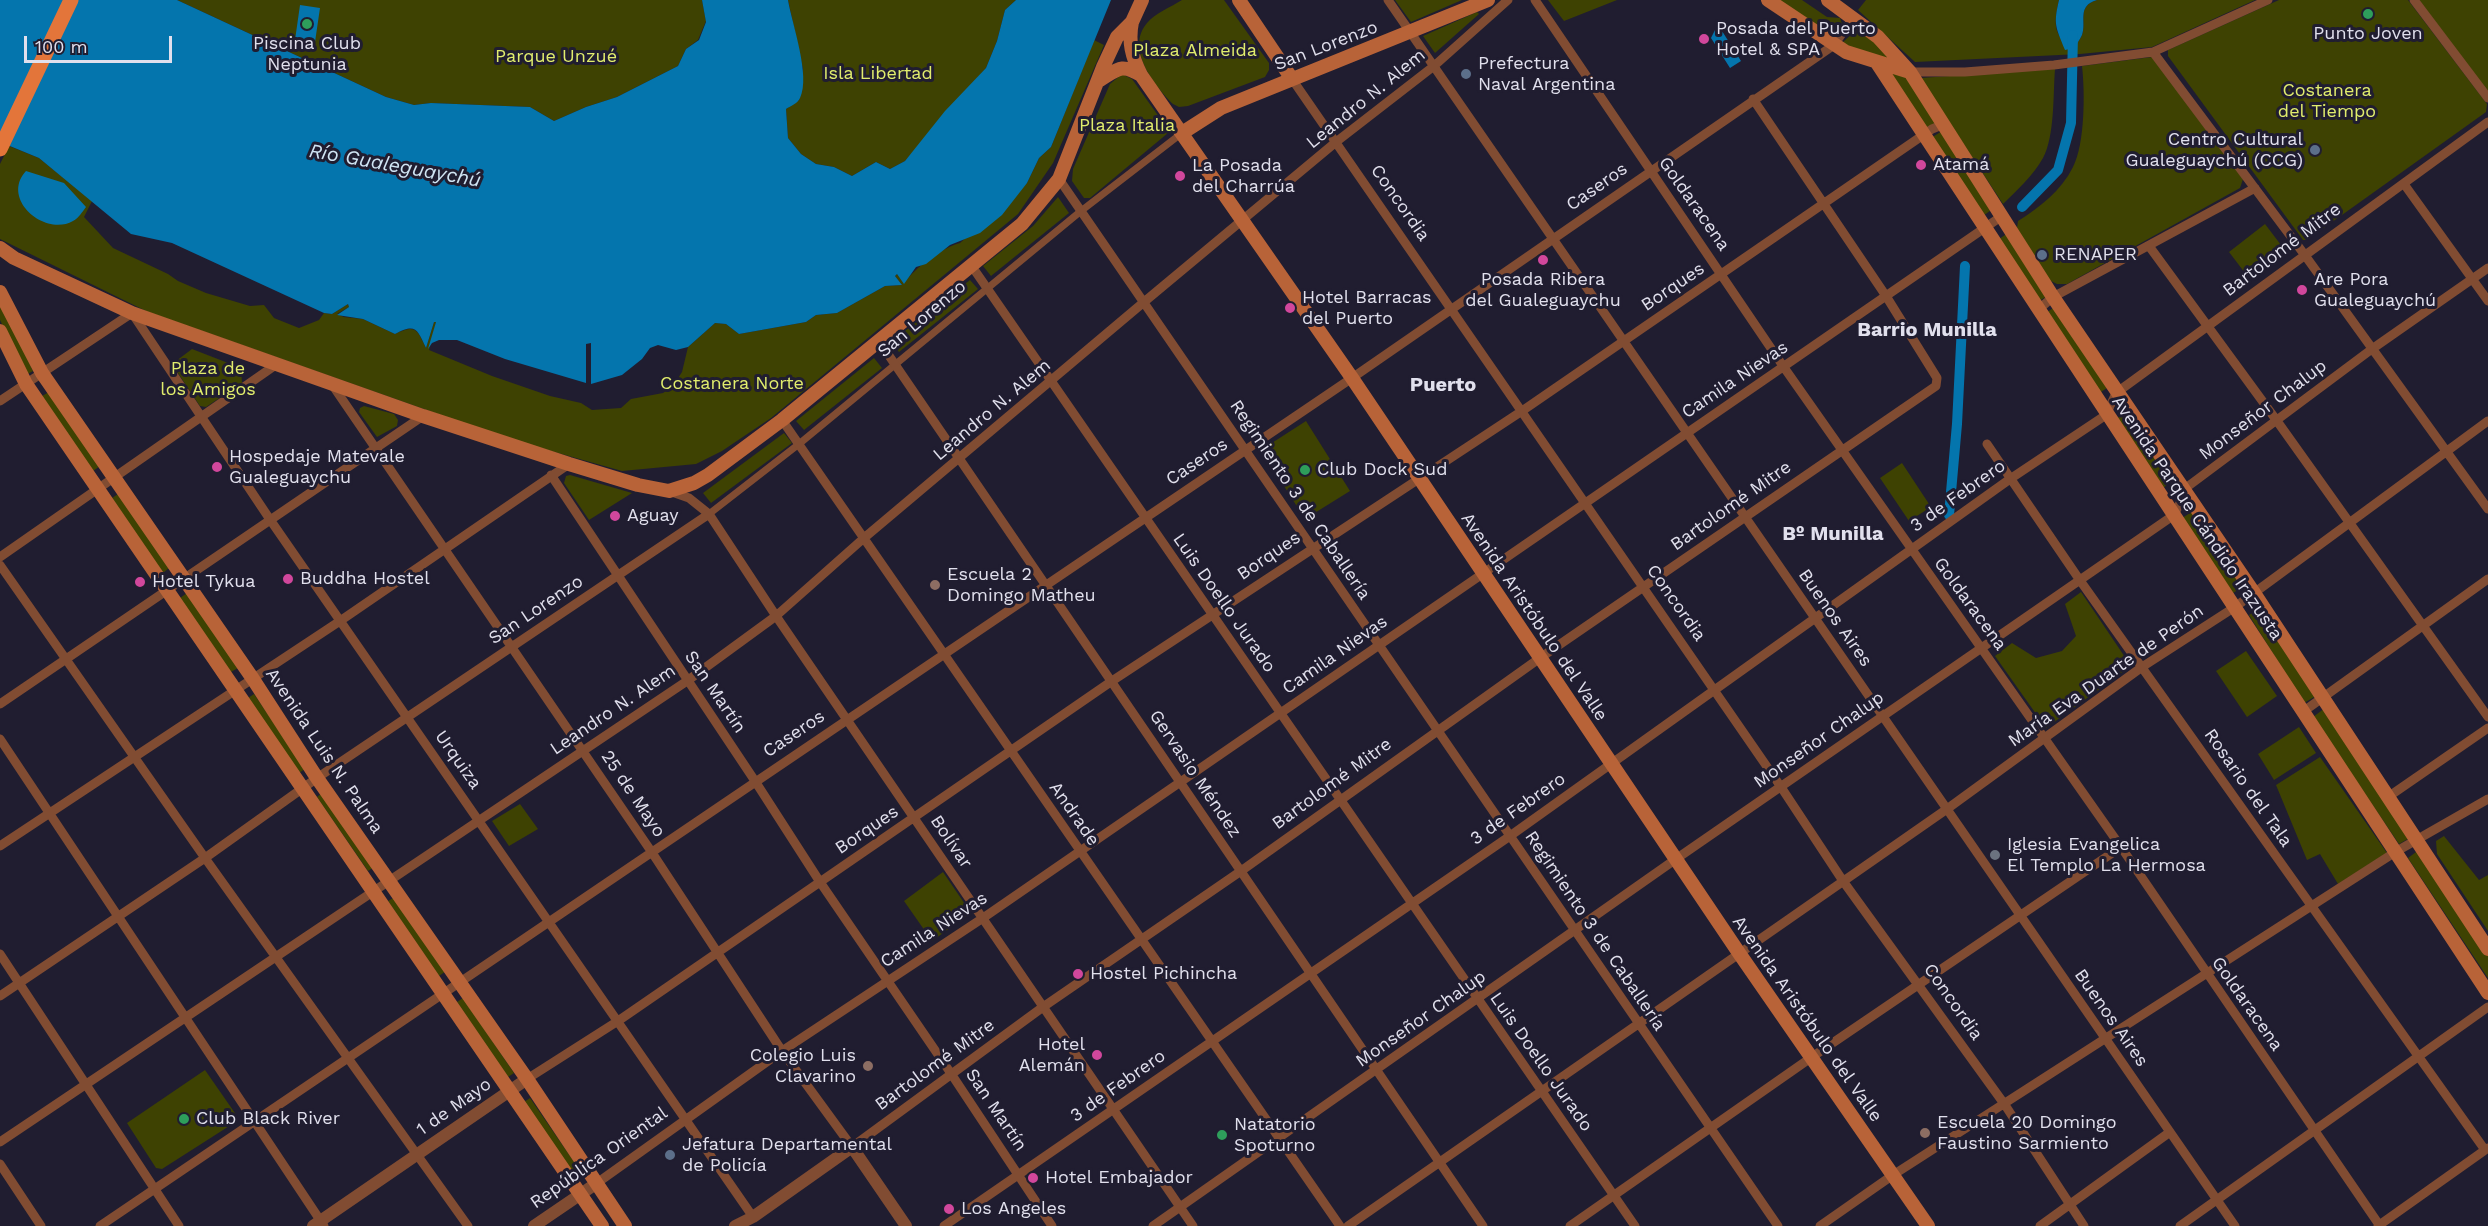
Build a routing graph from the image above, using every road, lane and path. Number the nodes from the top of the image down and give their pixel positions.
1 (71, 0) edge
2 (1142, 0) edge
3 (1239, 0) edge
4 (1388, 0) edge
5 (1488, 0) edge
6 (1508, 0) edge
7 (1535, 0) edge
8 (1768, 0) edge
9 (1828, 0) edge
10 (2268, 0) edge
11 (2414, 0) edge
12 (1853, 18) junction
13 (1132, 22) junction
14 (1411, 32) junction
15 (1834, 45) junction
16 (2153, 52) junction
17 (1877, 63) junction
18 (1434, 66) junction
19 (1910, 72) junction
20 (1141, 75) junction
21 (1292, 79) junction
22 (1100, 80) junction
23 (2488, 98) edge
24 (1753, 99) junction
25 (2488, 122) edge
26 (1942, 124) junction
27 (1182, 133) junction
28 (1925, 134) junction
29 (1336, 142) junction
30 (0, 149) edge
31 (1651, 170) junction
32 (1059, 179) junction
33 (2404, 184) junction
34 (2255, 188) junction
35 (1824, 203) junction
36 (1081, 211) junction
37 (2002, 216) junction
38 (1244, 221) junction
39 (1986, 227) junction
40 (1553, 238) junction
41 (2149, 246) junction
42 (0, 248) edge
43 (2304, 254) junction
44 (14, 258) junction
45 (0, 259) edge
46 (971, 265) junction
47 (2488, 268) edge
48 (1722, 273) junction
49 (2472, 279) junction
50 (987, 288) junction
51 (0, 292) edge
52 (1886, 296) junction
53 (2052, 297) junction
54 (2488, 301) edge
55 (1144, 302) junction
56 (1451, 309) junction
57 (2039, 309) junction
58 (132, 313) junction
59 (2208, 328) junction
60 (0, 331) edge
61 (1624, 340) junction
62 (879, 341) junction
63 (2372, 349) junction
64 (277, 364) junction
65 (896, 364) junction
66 (1784, 366) junction
67 (42, 373) junction
68 (1352, 378) junction
69 (1052, 382) junction
70 (331, 383) junction
71 (26, 384) junction
72 (2116, 393) junction
73 (0, 401) edge
74 (1522, 411) junction
75 (2106, 415) junction
76 (423, 416) junction
77 (201, 417) junction
78 (782, 420) junction
79 (2277, 421) junction
80 (2488, 421) edge
81 (1687, 433) junction
82 (799, 444) junction
83 (1987, 444) dead end
84 (376, 448) junction
85 (2446, 449) junction
86 (1245, 450) junction
87 (1843, 450) junction
88 (961, 458) junction
89 (568, 464) junction
90 (550, 475) junction
91 (116, 478) junction
92 (1417, 478) junction
93 (2010, 479) junction
94 (99, 490) junction
95 (2183, 490) junction
96 (669, 491) junction
97 (1585, 503) junction
98 (2488, 509) edge
99 (709, 514) junction
100 (2174, 515) junction
101 (1145, 517) junction
102 (1746, 517) junction
103 (271, 521) junction
104 (2349, 523) junction
105 (864, 538) junction
106 (1312, 548) junction
107 (444, 549) junction
108 (1911, 549) junction
109 (0, 557) edge
110 (0, 565) edge
111 (1481, 573) junction
112 (618, 576) junction
113 (185, 579) junction
114 (2079, 579) junction
115 (2488, 579) edge
116 (1045, 586) junction
117 (1644, 588) junction
118 (168, 591) junction
119 (2254, 593) junction
120 (2235, 607) junction
121 (1212, 615) junction
122 (776, 616) junction
123 (1815, 618) junction
124 (340, 621) junction
125 (2422, 625) junction
126 (1379, 645) junction
127 (1981, 647) junction
128 (511, 649) junction
129 (944, 653) junction
130 (1540, 658) junction
131 (66, 660) junction
132 (2142, 667) junction
133 (253, 679) junction
134 (687, 681) junction
135 (1112, 681) junction
136 (236, 690) junction
137 (1715, 691) junction
138 (2321, 698) junction
139 (0, 704) edge
140 (2304, 711) junction
141 (1280, 712) junction
142 (1883, 716) junction
143 (2488, 717) edge
144 (407, 718) junction
145 (846, 719) junction
146 (2488, 728) edge
147 (1438, 731) junction
148 (2045, 738) junction
149 (0, 740) edge
150 (582, 750) junction
151 (1010, 751) junction
152 (134, 757) junction
153 (1612, 763) junction
154 (317, 778) junction
155 (755, 781) junction
156 (1180, 782) junction
157 (1781, 787) junction
158 (303, 788) junction
159 (2388, 797) junction
160 (2488, 799) edge
161 (1340, 800) junction
162 (1947, 809) junction
163 (49, 814) junction
164 (915, 817) junction
165 (478, 820) junction
166 (1509, 836) junction
167 (2418, 841) junction
168 (0, 846) edge
169 (2121, 847) junction
170 (651, 851) junction
171 (1080, 851) junction
172 (2397, 852) junction
173 (205, 858) junction
174 (1676, 859) junction
175 (1241, 871) junction
176 (390, 880) junction
177 (1844, 881) junction
178 (820, 882) junction
179 (373, 891) junction
180 (1412, 903) junction
181 (2312, 908) junction
182 (2021, 916) junction
183 (118, 917) junction
184 (983, 918) junction
185 (548, 921) junction
186 (1575, 931) junction
187 (1142, 939) junction
188 (2488, 949) edge
189 (716, 953) junction
190 (1739, 953) junction
191 (0, 954) edge
192 (275, 957) junction
193 (1310, 973) junction
194 (2207, 975) junction
195 (888, 980) junction
196 (459, 981) junction
197 (19, 983) junction
198 (1919, 986) junction
199 (443, 992) junction
200 (2488, 993) edge
201 (0, 996) edge
202 (1478, 999) junction
203 (1043, 1006) junction
204 (2488, 1007) edge
205 (185, 1017) junction
206 (618, 1021) junction
207 (1639, 1024) junction
208 (2106, 1040) junction
209 (1212, 1041) junction
210 (782, 1051) junction
211 (2418, 1055) junction
212 (1812, 1057) junction
213 (348, 1058) junction
214 (1377, 1070) junction
215 (952, 1075) junction
216 (527, 1079) junction
217 (86, 1084) junction
218 (510, 1090) junction
219 (1542, 1091) junction
220 (2005, 1106) junction
221 (1113, 1109) junction
222 (685, 1120) junction
223 (254, 1121) junction
224 (1711, 1129) junction
225 (2314, 1130) junction
226 (2170, 1132) junction
227 (1279, 1138) junction
228 (0, 1142) edge
229 (852, 1147) junction
230 (2487, 1149) edge
231 (418, 1155) junction
232 (1440, 1163) junction
233 (0, 1164) edge
234 (1019, 1174) junction
235 (1893, 1175) junction
236 (597, 1183) junction
237 (155, 1189) junction
238 (580, 1194) junction
239 (1614, 1196) junction
240 (2217, 1200) junction
241 (2070, 1205) junction
242 (1181, 1207) junction
243 (756, 1222) edge
244 (320, 1224) edge
245 (41, 1226) edge
246 (100, 1226) edge
247 (180, 1226) edge
248 (468, 1226) edge
249 (534, 1226) edge
250 (602, 1226) edge
251 (625, 1226) edge
252 (735, 1226) edge
253 (906, 1226) edge
254 (944, 1226) edge
255 (1052, 1226) edge
256 (1153, 1226) edge
257 (1194, 1226) edge
258 (1340, 1226) edge
259 (1348, 1226) edge
260 (1483, 1226) edge
261 (1569, 1226) edge
262 (1635, 1226) edge
263 (1778, 1226) edge
264 (1820, 1226) edge
265 (1928, 1226) edge
266 (2040, 1226) edge
267 (2084, 1226) edge
268 (2180, 1226) edge
269 (2235, 1226) edge
270 (2379, 1226) edge

1 - 30 main road
2 - 13 main road
3 - 21 main road, Concordia
4 - 14 street, Buenos Aires
5 - 14 main road, San Lorenzo
6 - 18 street, Leandro N. Alem
7 - 31 street, Goldaracena
8 - 15 main road
9 - 12 main road, Avenida Parque Cándido Irazusta
10 - 16 street
11 - 23 street
12 - 15 street, Caseros
12 - 19 main road, Avenida Parque Cándido Irazusta
13 - 20 main road, Avenida Aristóbulo del Valle
13 - 22 main road
14 - 18 street, Buenos Aires
14 - 21 main road, San Lorenzo
15 - 17 main road
15 - 24 street, Caseros
16 - 19 street
16 - 34 street
17 - 19 main road
17 - 28 main road, Avenida Parque Cándido Irazusta
18 - 29 street, Leandro N. Alem
18 - 40 street, Buenos Aires
19 - 26 main road, Avenida Parque Cándido Irazusta
20 - 22 main road
20 - 27 main road, Avenida Aristóbulo del Valle
21 - 27 main road, San Lorenzo
21 - 29 street, Concordia
22 - 32 main road
24 - 31 street, Caseros
24 - 35 street
25 - 33 street, Bartolomé Mitre
26 - 28 street, Borques
26 - 37 main road, Avenida Parque Cándido Irazusta
27 - 36 street, San Lorenzo
27 - 38 main road, Avenida Aristóbulo del Valle
28 - 35 street, Borques
28 - 39 main road, Avenida Parque Cándido Irazusta
29 - 38 street, Leandro N. Alem
29 - 56 street, Concordia
31 - 40 street, Caseros
31 - 48 street, Goldaracena
32 - 36 street, Regimiento 3 de Caballería
32 - 46 main road
33 - 43 street, Bartolomé Mitre
33 - 49 street
34 - 41 street
34 - 43 street
35 - 48 street, Borques
35 - 52 street
36 - 50 street, San Lorenzo
36 - 55 street, Regimiento 3 de Caballería
37 - 39 street, Camila Nievas
37 - 53 main road, Avenida Parque Cándido Irazusta
38 - 55 street, Leandro N. Alem
38 - 68 main road, Avenida Aristóbulo del Valle
39 - 52 street, Camila Nievas
39 - 57 main road, Avenida Parque Cándido Irazusta
40 - 56 street, Caseros
40 - 61 street, Buenos Aires
41 - 53 street
41 - 59 street
42 - 44 main road
43 - 59 street, Bartolomé Mitre
43 - 63 street
44 - 45 main road
44 - 58 main road
46 - 50 street, Luis Doello Jurado
46 - 62 main road
47 - 49 street, Monseñor Chalup
48 - 61 street, Borques
48 - 66 street, Goldaracena
49 - 54 street
49 - 63 street, Monseñor Chalup
50 - 65 street, San Lorenzo
50 - 69 street, Luis Doello Jurado
51 - 67 main road, Avenida Luis N. Palma
52 - 66 street, Camila Nievas
52 - 87 street, Bartolomé Mitre
53 - 57 street
53 - 72 main road, Avenida Parque Cándido Irazusta
55 - 69 street, Leandro N. Alem
55 - 86 street, Regimiento 3 de Caballería
56 - 68 street, Caseros
56 - 74 street, Concordia
57 - 75 main road, Avenida Parque Cándido Irazusta
58 - 64 main road
58 - 67 street
58 - 77 street, Urquiza
59 - 72 street, Bartolomé Mitre
59 - 79 street
60 - 71 main road, Avenida Luis N. Palma
61 - 74 street, Borques
61 - 81 street, Buenos Aires
62 - 65 street, Gervasio Méndez
62 - 78 main road
63 - 79 street, Monseñor Chalup
63 - 85 street
64 - 70 main road
64 - 77 street
65 - 82 street, San Lorenzo
65 - 88 street, Gervasio Méndez
66 - 81 street, Camila Nievas
66 - 87 street, Goldaracena
67 - 71 street
67 - 91 main road, Avenida Luis N. Palma
68 - 86 street, Caseros
68 - 92 main road, Avenida Aristóbulo del Valle
69 - 88 street, Leandro N. Alem
69 - 101 street, Luis Doello Jurado
70 - 76 main road
70 - 84 street, 25 de Mayo
71 - 73 street
71 - 94 main road, Avenida Luis N. Palma
72 - 75 street
72 - 95 main road, Avenida Parque Cándido Irazusta
74 - 92 street, Borques
74 - 97 street, Concordia
75 - 93 street, 3 de Febrero
75 - 100 main road, Avenida Parque Cándido Irazusta
76 - 84 street
76 - 89 main road
77 - 91 street
77 - 103 street, Urquiza
78 - 82 street, Andrade
78 - 96 main road
79 - 95 street, Monseñor Chalup
79 - 104 street
80 - 85 street, María Eva Duarte de Perón
81 - 97 street, Camila Nievas
81 - 102 street, Buenos Aires
82 - 99 street, San Lorenzo
82 - 105 street, Andrade
83 - 93 street, Rosario del Tala
84 - 103 street
84 - 107 street, 25 de Mayo
85 - 98 street
85 - 104 street, María Eva Duarte de Perón
86 - 101 street, Caseros
86 - 106 street, Regimiento 3 de Caballería
87 - 102 street, Bartolomé Mitre
87 - 108 street, Goldaracena
88 - 105 street, Leandro N. Alem
88 - 116 street, Gervasio Méndez
89 - 90 street
89 - 96 main road
90 - 107 street
90 - 112 street, San Martín
91 - 94 street
91 - 113 main road, Avenida Luis N. Palma
92 - 106 street, Borques
92 - 111 main road, Avenida Aristóbulo del Valle
93 - 108 street, 3 de Febrero
93 - 114 street, Rosario del Tala
94 - 109 street
94 - 118 main road, Avenida Luis N. Palma
95 - 100 street
95 - 119 main road, Avenida Parque Cándido Irazusta
96 - 99 street, Bolívar
97 - 111 street, Camila Nievas
97 - 117 street, Concordia
99 - 112 street, San Lorenzo
99 - 122 street, Bolívar
100 - 114 street, Monseñor Chalup
100 - 120 main road, Avenida Parque Cándido Irazusta
101 - 116 street, Caseros
101 - 121 street, Luis Doello Jurado
102 - 117 street, Bartolomé Mitre
102 - 123 street, Buenos Aires
103 - 113 street
103 - 124 street, Urquiza
104 - 119 street, María Eva Duarte de Perón
104 - 125 street
105 - 122 street, Leandro N. Alem
105 - 129 street, Andrade
106 - 121 street, Borques
106 - 126 street, Regimiento 3 de Caballería
107 - 124 street
107 - 128 street, 25 de Mayo
108 - 123 street, 3 de Febrero
108 - 127 street, Goldaracena
110 - 131 street
111 - 126 street, Camila Nievas
111 - 130 main road, Avenida Aristóbulo del Valle
112 - 128 street, San Lorenzo
112 - 134 street, San Martín
113 - 118 street
113 - 133 main road, Avenida Luis N. Palma
114 - 127 street, Monseñor Chalup
114 - 132 street, Rosario del Tala
115 - 125 street
116 - 129 street, Caseros
116 - 135 street, Gervasio Méndez
117 - 130 street, Bartolomé Mitre
117 - 137 street, Concordia
118 - 131 street
118 - 136 main road, Avenida Luis N. Palma
119 - 120 street, María Eva Duarte de Perón
119 - 138 main road, Avenida Parque Cándido Irazusta
120 - 132 street, María Eva Duarte de Perón
120 - 140 main road, Avenida Parque Cándido Irazusta
121 - 135 street, Borques
121 - 141 street, Luis Doello Jurado
122 - 134 street, Leandro N. Alem
122 - 145 street, Bolívar
123 - 137 street, 3 de Febrero
123 - 142 street, Buenos Aires
124 - 133 street
124 - 144 street, Urquiza
125 - 138 street
125 - 143 street
126 - 141 street, Camila Nievas
126 - 147 street, Regimiento 3 de Caballería
127 - 142 street, Monseñor Chalup
127 - 148 street, Goldaracena
128 - 144 street, San Lorenzo
128 - 150 street, 25 de Mayo
129 - 145 street, Caseros
129 - 151 street, Andrade
130 - 147 street, Bartolomé Mitre
130 - 153 main road, Avenida Aristóbulo del Valle
131 - 139 street
131 - 152 street
132 - 148 street, María Eva Duarte de Perón
132 - 181 street, Rosario del Tala
133 - 136 street
133 - 154 main road, Avenida Luis N. Palma
134 - 150 street, Leandro N. Alem
134 - 155 street, San Martín
135 - 151 street, Borques
135 - 156 street, Gervasio Méndez
136 - 152 street
136 - 158 main road, Avenida Luis N. Palma
137 - 153 street, 3 de Febrero
137 - 157 street, Concordia
138 - 140 street
138 - 159 main road, Avenida Parque Cándido Irazusta
140 - 172 main road, Avenida Parque Cándido Irazusta
141 - 156 street, Camila Nievas
141 - 161 street, Luis Doello Jurado
142 - 157 street, Monseñor Chalup
142 - 162 street, Buenos Aires
144 - 154 street, San Lorenzo
144 - 165 street, Urquiza
145 - 155 street, Caseros
145 - 164 street, Bolívar
146 - 159 street
147 - 161 street, Bartolomé Mitre
147 - 166 street, Regimiento 3 de Caballería
148 - 162 street, María Eva Duarte de Perón
148 - 169 street, Goldaracena
149 - 163 street
150 - 165 street, Leandro N. Alem
150 - 170 street, 25 de Mayo
151 - 164 street, Borques
151 - 171 street, Andrade
152 - 163 street
152 - 173 street
153 - 166 street, 3 de Febrero
153 - 174 main road, Avenida Aristóbulo del Valle
154 - 158 street, San Lorenzo
154 - 176 main road, Avenida Luis N. Palma
155 - 170 street, Caseros
155 - 178 street, San Martín
156 - 171 street, Camila Nievas
156 - 175 street, Gervasio Méndez
157 - 174 street, Monseñor Chalup
157 - 177 street, Concordia
158 - 173 street, San Lorenzo
158 - 179 main road, Avenida Luis N. Palma
159 - 167 main road, Avenida Parque Cándido Irazusta
160 - 167 street
161 - 175 street, Bartolomé Mitre
161 - 180 street, Luis Doello Jurado
162 - 177 street, María Eva Duarte de Perón
162 - 182 street, Buenos Aires
163 - 168 street
163 - 183 street
164 - 178 street, Borques
164 - 184 street, Bolívar
165 - 176 street, Leandro N. Alem
165 - 185 street, Urquiza
166 - 180 street, 3 de Febrero
166 - 186 street, Regimiento 3 de Caballería
167 - 172 street
167 - 188 main road, Avenida Parque Cándido Irazusta
169 - 182 street
169 - 194 street, Goldaracena
170 - 185 street, Caseros
170 - 189 street, 25 de Mayo
171 - 184 street, Camila Nievas
171 - 187 street, Andrade
172 - 181 street
172 - 200 main road, Avenida Parque Cándido Irazusta
173 - 183 street, San Lorenzo
173 - 192 street
174 - 186 street, Monseñor Chalup
174 - 190 main road, Avenida Aristóbulo del Valle
175 - 187 street, Bartolomé Mitre
175 - 193 street, Gervasio Méndez
176 - 179 street, Leandro N. Alem
176 - 196 main road, Avenida Luis N. Palma
177 - 190 street, María Eva Duarte de Perón
177 - 198 street, Concordia
178 - 189 street, Borques
178 - 195 street, San Martín
179 - 192 street, Leandro N. Alem
179 - 199 main road, Avenida Luis N. Palma
180 - 193 street, 3 de Febrero
180 - 202 street, Luis Doello Jurado
181 - 194 street
181 - 211 street, Rosario del Tala
182 - 198 street
182 - 208 street, Buenos Aires
183 - 197 street, San Lorenzo
183 - 205 street
184 - 195 street, Camila Nievas
184 - 203 street, Bolívar
185 - 196 street, Caseros
185 - 206 street, Urquiza
186 - 202 street, Monseñor Chalup
186 - 207 street, Regimiento 3 de Caballería
187 - 203 street, Bartolomé Mitre
187 - 209 street, Andrade
189 - 206 street, Borques
189 - 210 street, 25 de Mayo
190 - 207 street, María Eva Duarte de Perón
190 - 212 main road, Avenida Aristóbulo del Valle
191 - 197 street
192 - 205 street, Leandro N. Alem
192 - 213 street
193 - 209 street, 3 de Febrero
193 - 214 street, Gervasio Méndez
194 - 208 street
194 - 225 street, Goldaracena
195 - 210 street, Camila Nievas
195 - 215 street, San Martín
196 - 199 street, Caseros
196 - 216 main road, Avenida Luis N. Palma
197 - 201 street, San Lorenzo
197 - 217 street
198 - 212 street
198 - 220 street, Concordia
199 - 213 street, Caseros
199 - 218 main road, Avenida Luis N. Palma
202 - 214 street, Monseñor Chalup
202 - 219 street, Luis Doello Jurado
203 - 215 street, Bartolomé Mitre
203 - 221 street, Bolívar
204 - 211 street
205 - 217 street, Leandro N. Alem
205 - 223 street
206 - 216 street, 1 de Mayo
206 - 222 street, Urquiza
207 - 219 street, María Eva Duarte de Perón
207 - 224 street, Regimiento 3 de Caballería
208 - 220 street
208 - 226 street, Buenos Aires
209 - 221 street, 3 de Febrero
209 - 227 street, Andrade
210 - 222 street, Camila Nievas
210 - 229 street, 25 de Mayo
211 - 225 street
211 - 230 street, Rosario del Tala
212 - 224 street
212 - 235 main road, Avenida Aristóbulo del Valle
213 - 223 street, Caseros
213 - 231 street
214 - 227 street, Monseñor Chalup
214 - 232 street, Gervasio Méndez
215 - 229 street, Bartolomé Mitre
215 - 234 street, San Martín
216 - 218 street, 1 de Mayo
216 - 236 main road, Avenida Luis N. Palma
217 - 228 street, Leandro N. Alem
217 - 237 street
218 - 231 street, 1 de Mayo
218 - 238 main road, Avenida Luis N. Palma
219 - 232 street, María Eva Duarte de Perón
219 - 239 street, Luis Doello Jurado
220 - 235 street
220 - 241 street, Concordia
221 - 234 street, 3 de Febrero
221 - 242 street, Bolívar
222 - 236 street, República Oriental
222 - 243 street, Urquiza
223 - 237 street, Caseros
223 - 244 street
224 - 239 street
224 - 263 street, Regimiento 3 de Caballería
225 - 240 street
225 - 270 street, Goldaracena
226 - 240 street, Buenos Aires
226 - 241 street
227 - 242 street, Monseñor Chalup
227 - 258 street, Andrade
229 - 243 street, Bartolomé Mitre
229 - 253 street, 25 de Mayo
230 - 270 street
231 - 244 street, 1 de Mayo
231 - 248 street
232 - 259 street, María Eva Duarte de Perón
232 - 260 street, Gervasio Méndez
233 - 245 street
234 - 254 street, 3 de Febrero
234 - 255 street, San Martín
235 - 264 street
235 - 265 main road, Avenida Aristóbulo del Valle
236 - 238 street, República Oriental
236 - 251 main road, Avenida Luis N. Palma
237 - 246 street, Caseros
237 - 247 street
238 - 249 street, República Oriental
238 - 250 main road, Avenida Luis N. Palma
239 - 261 street
239 - 262 street, Luis Doello Jurado
240 - 268 street
240 - 269 street, Buenos Aires
241 - 266 street
241 - 267 street, Concordia
242 - 256 street, Monseñor Chalup
242 - 257 street, Bolívar
243 - 252 street, Bartolomé Mitre

